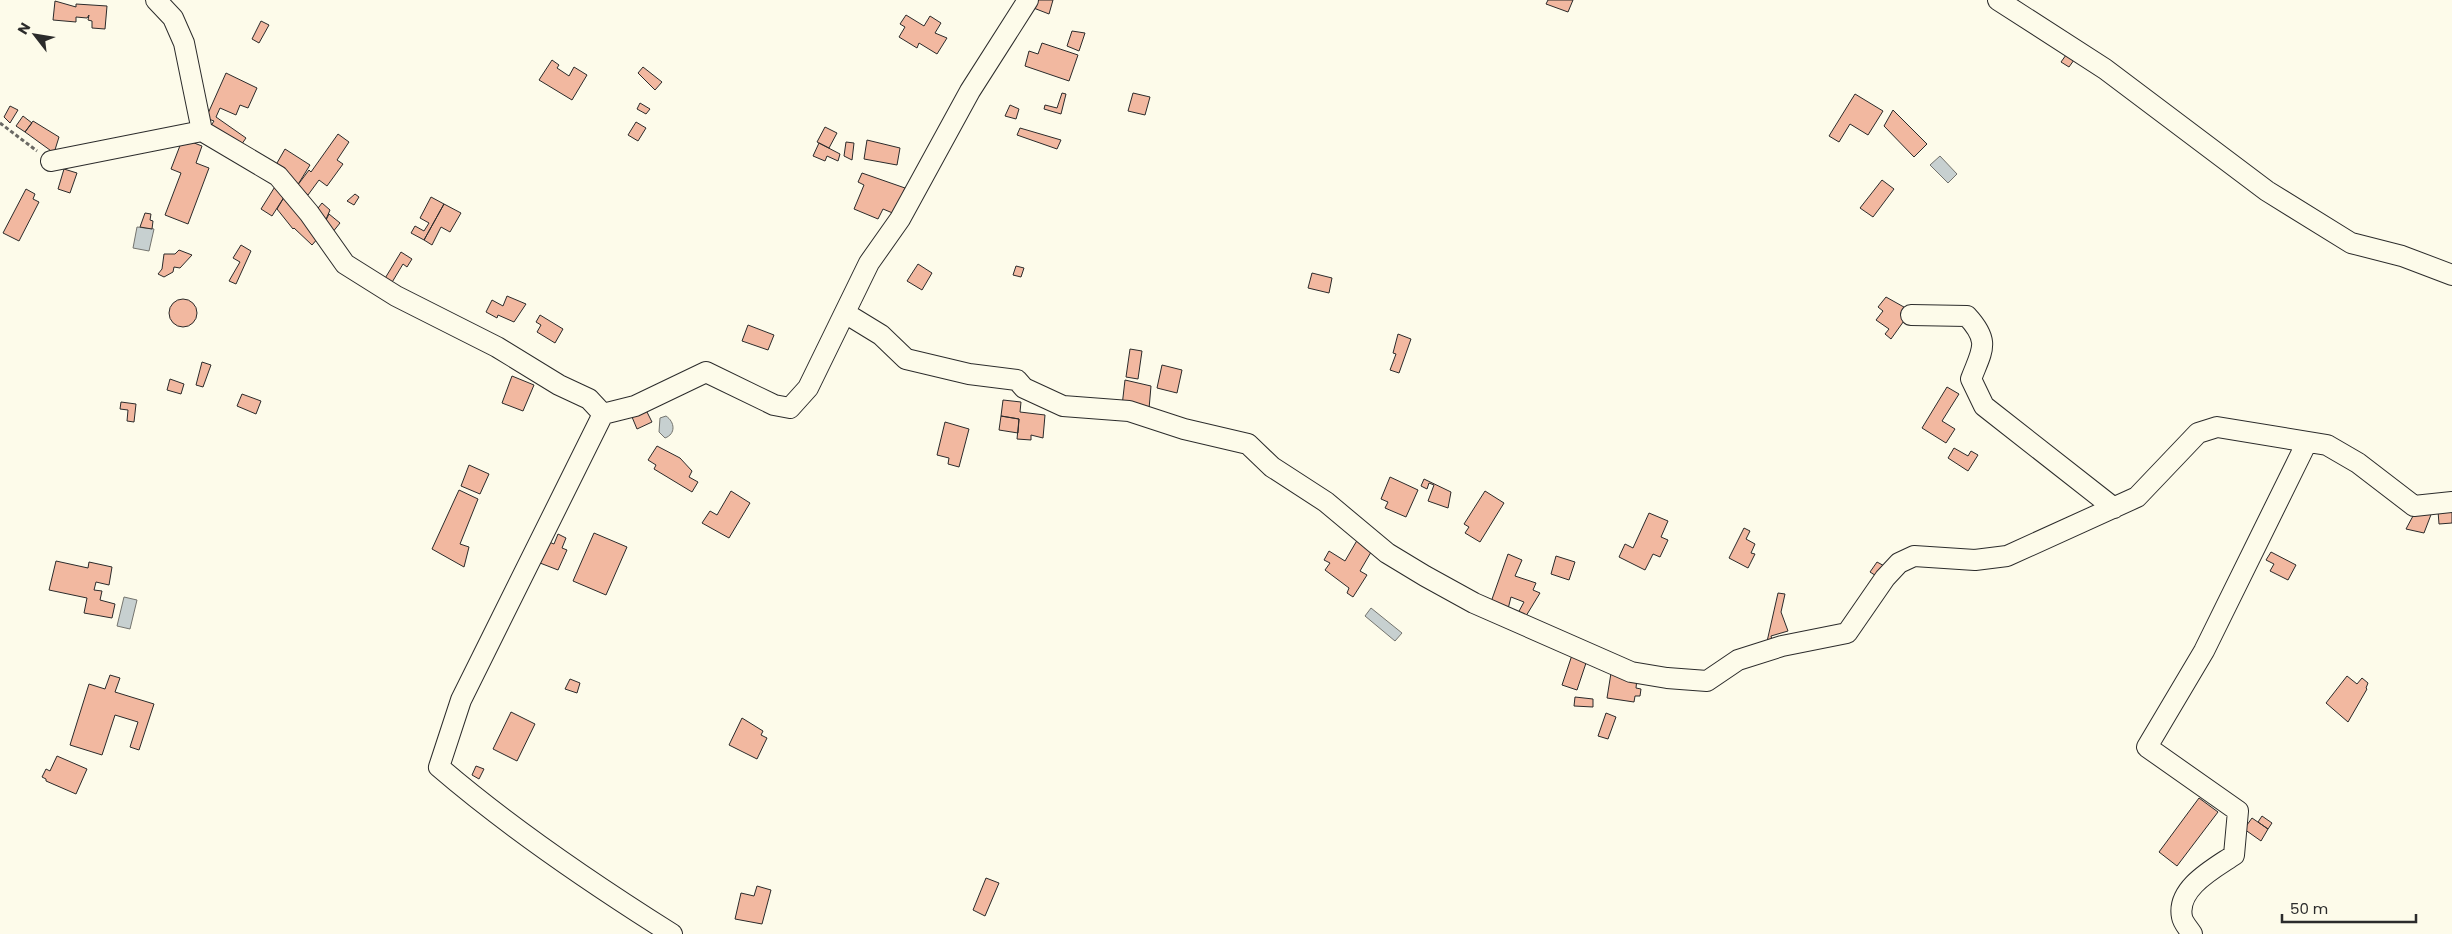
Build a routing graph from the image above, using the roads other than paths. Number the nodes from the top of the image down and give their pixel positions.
1 (156, 0) edge
2 (1028, 0) edge
3 (1998, 0) edge
4 (202, 131) junction
5 (51, 161) road end
6 (2452, 275) edge
7 (844, 313) junction
8 (1911, 315) dead end
9 (603, 414) junction
10 (2307, 442) junction
11 (2452, 502) edge
12 (2114, 508) junction
13 (672, 934) edge
14 (2192, 934) edge

1 - 4 street
2 - 7 street
3 - 6 street
4 - 5 street
4 - 9 street
7 - 9 street
7 - 12 street
8 - 12 street
9 - 13 street
10 - 11 street
10 - 12 street
10 - 14 street

